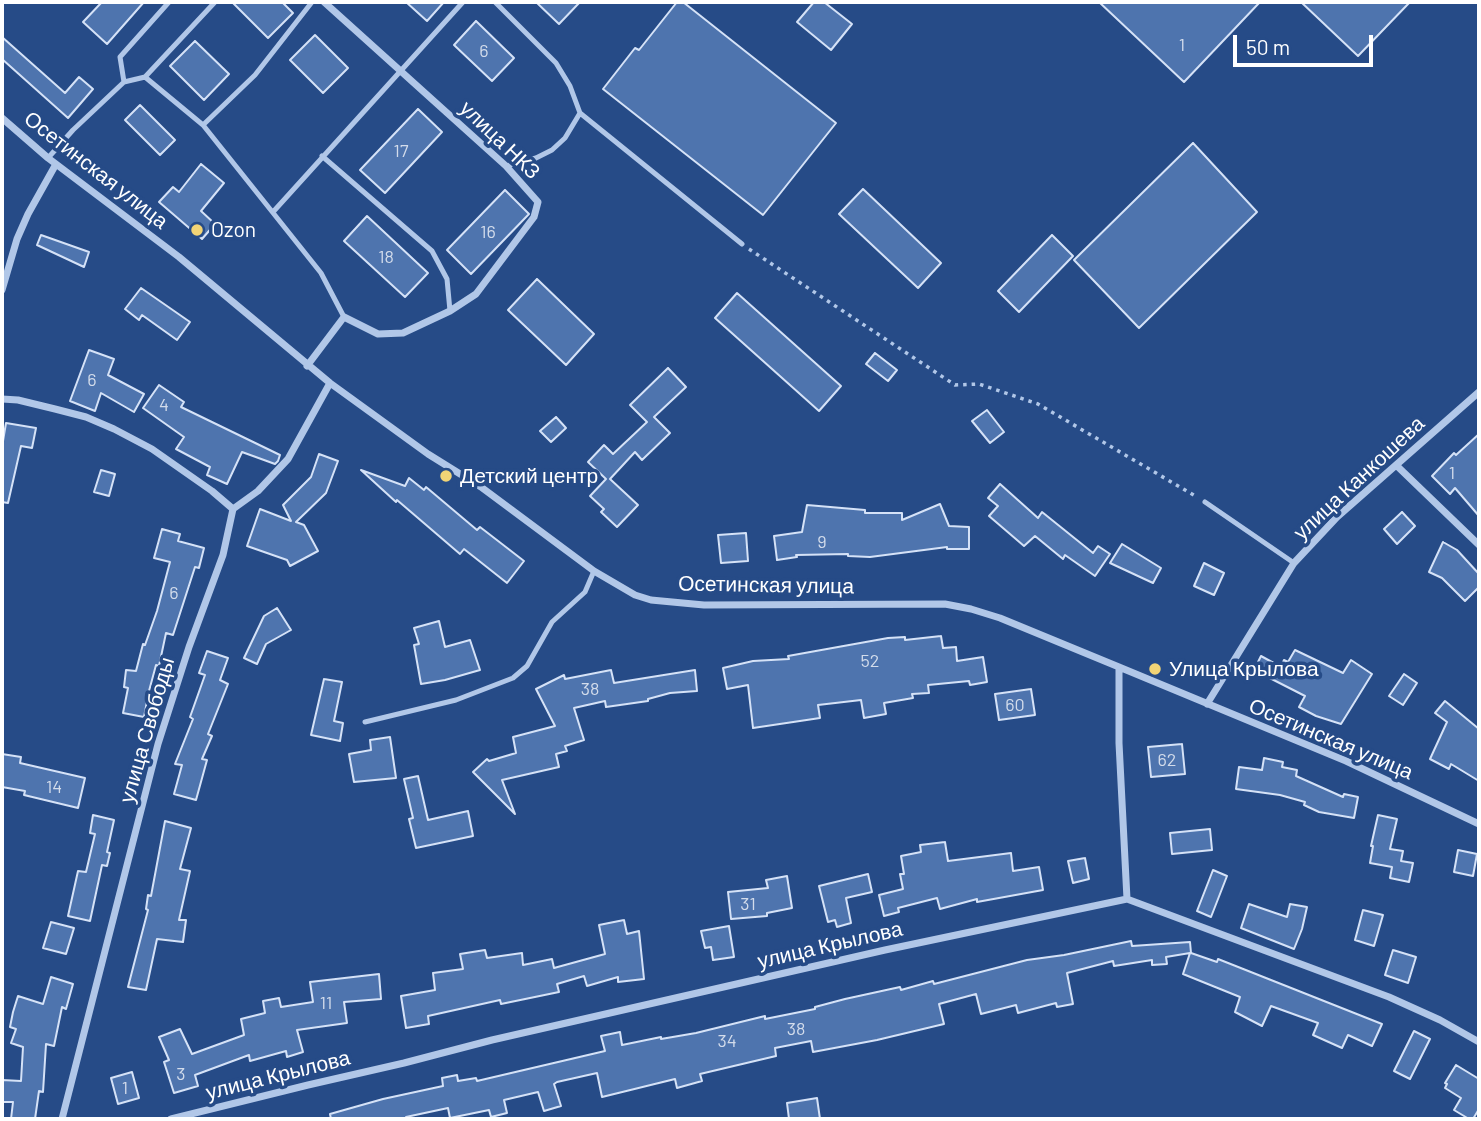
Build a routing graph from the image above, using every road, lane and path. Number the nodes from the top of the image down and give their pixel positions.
1 (169, 2) edge
2 (215, 2) edge
3 (312, 2) edge
4 (463, 2) edge
5 (495, 2) edge
6 (328, 3) edge
7 (400, 71) junction
8 (145, 77) junction
9 (124, 82) junction
10 (580, 113) junction
11 (2, 118) edge
12 (203, 125) junction
13 (323, 156) junction
14 (48, 158) junction
15 (56, 164) junction
16 (506, 166) junction
17 (273, 212) junction
18 (742, 244) joint
19 (2, 290) edge
20 (450, 311) junction
21 (344, 317) junction
22 (307, 366) junction
23 (330, 383) junction
24 (1479, 393) edge
25 (2, 399) edge
26 (1396, 465) junction
27 (1205, 502) joint
28 (233, 509) junction
29 (1479, 545) edge
30 (1294, 562) junction
31 (594, 571) junction
32 (1119, 667) junction
33 (1207, 704) junction
34 (365, 722) dead end
35 (1479, 824) edge
36 (1127, 899) junction
37 (1479, 1042) edge
38 (62, 1119) edge
39 (171, 1119) edge

1 - 9 lane
2 - 8 lane
3 - 12 lane
4 - 7 lane
5 - 10 lane
6 - 7 street, улица НКЗ
7 - 13 lane
7 - 16 street, улица НКЗ
8 - 9 lane
8 - 12 lane
9 - 14 lane
10 - 16 lane
10 - 18 lane
11 - 14 street, Осетинская улица
12 - 17 lane
13 - 17 lane
13 - 20 lane
14 - 15 street, Осетинская улица
15 - 19 street
15 - 22 street, Осетинская улица
16 - 20 street, улица НКЗ
17 - 21 lane
18 - 27 path
20 - 21 street, улица НКЗ
21 - 22 street
22 - 23 street, Осетинская улица
23 - 28 street
23 - 31 street, Осетинская улица
24 - 26 street, улица Канкошева
25 - 28 street
26 - 29 street
26 - 30 street, улица Канкошева
27 - 30 lane
28 - 38 street, улица Свободы
30 - 33 street, улица Канкошева
31 - 32 street, Осетинская улица
31 - 34 lane
32 - 33 street, Осетинская улица
32 - 36 street
33 - 35 street, Осетинская улица
36 - 37 street
36 - 39 street, улица Крылова

